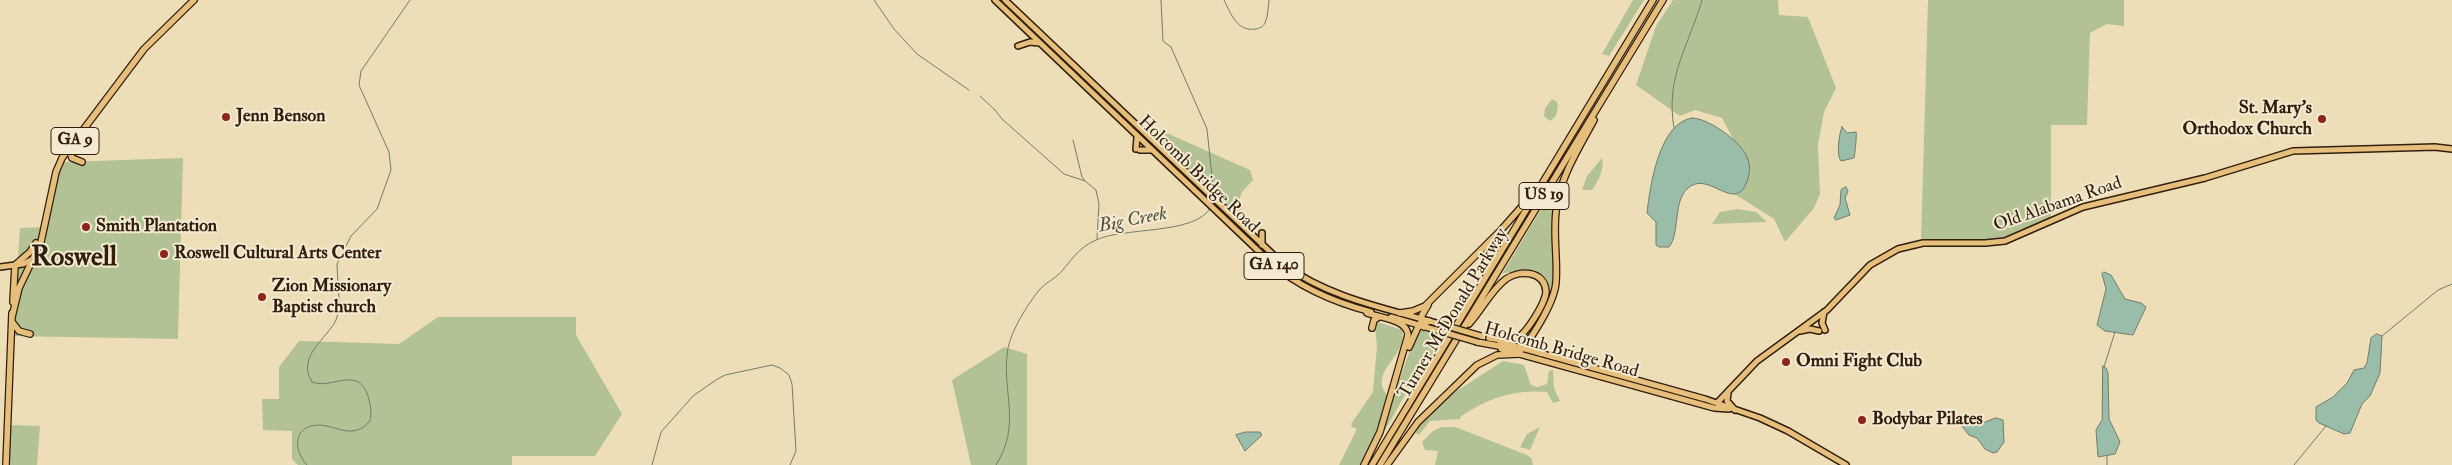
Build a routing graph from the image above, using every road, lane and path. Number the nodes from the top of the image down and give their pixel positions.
1 (194, 0) edge
2 (995, 0) edge
3 (1005, 0) edge
4 (1653, 0) edge
5 (1663, 0) edge
6 (1040, 44) junction
7 (1018, 46) dead end
8 (1627, 60) junction
9 (1137, 136) junction
10 (69, 148) junction
11 (2452, 149) edge
12 (1152, 150) junction
13 (82, 162) dead end
14 (1544, 181) junction
15 (1198, 189) junction
16 (1262, 233) dead end
17 (40, 237) junction
18 (1262, 245) junction
19 (31, 260) junction
20 (15, 264) junction
21 (0, 267) edge
22 (1432, 299) junction
23 (1358, 308) junction
24 (1400, 312) junction
25 (1824, 312) junction
26 (1367, 313) joint
27 (1379, 317) junction
28 (12, 319) junction
29 (1429, 321) joint
30 (1421, 323) junction
31 (1372, 328) dead end
32 (1460, 332) junction
33 (1532, 332) junction
34 (1794, 332) junction
35 (30, 334) dead end
36 (1489, 338) junction
37 (1477, 342) joint
38 (1521, 351) junction
39 (1540, 353) junction
40 (1727, 392) junction
41 (1391, 397) junction
42 (1709, 400) junction
43 (1719, 404) junction
44 (1729, 409) junction
45 (1736, 411) junction
46 (6, 465) edge
47 (1364, 465) edge
48 (1372, 465) edge
49 (1380, 465) edge
50 (1387, 465) edge
51 (1846, 465) edge

1 - 10 highway, GA 9
2 - 6 main road, Holcomb Bridge Road / GA 140
3 - 15 main road, Holcomb Bridge Road / GA 140
4 - 14 highway, Turner McDonald Parkway / US 19
5 - 8 highway, Turner McDonald Parkway / US 19
6 - 7 main road
6 - 9 main road, Holcomb Bridge Road / GA 140
8 - 32 highway, Turner McDonald Parkway / US 19
8 - 33 highway
9 - 12 main road, Holcomb Bridge Road / GA 140
9 - 12 main road
10 - 13 highway
10 - 17 highway, GA 9
11 - 25 main road, Old Alabama Road
12 - 15 main road, Holcomb Bridge Road / GA 140
14 - 22 highway
14 - 48 highway, Turner McDonald Parkway / US 19
15 - 18 main road, Holcomb Bridge Road / GA 140
15 - 23 main road, Holcomb Bridge Road / GA 140
16 - 18 main road
17 - 19 highway, GA 9
17 - 20 highway, GA 9
18 - 24 main road, Holcomb Bridge Road / GA 140
19 - 20 main road
19 - 28 highway, GA 9
20 - 21 main road
20 - 28 highway, GA 9
22 - 24 highway
22 - 30 highway
23 - 26 main road
23 - 30 main road, Holcomb Bridge Road / GA 140
24 - 30 main road, Holcomb Bridge Road / GA 140
25 - 34 main road, Old Alabama Road
25 - 34 main road
26 - 27 highway
27 - 31 highway
27 - 41 highway
28 - 35 highway
28 - 46 highway, GA 9
29 - 30 highway
29 - 36 main road, Holcomb Bridge Road, bridge
30 - 37 main road, Holcomb Bridge Road / GA 140, bridge
30 - 41 highway
32 - 36 highway
32 - 49 highway, Turner McDonald Parkway / US 19
33 - 38 highway
33 - 39 highway
34 - 40 main road, Old Alabama Road
36 - 38 main road, Holcomb Bridge Road
37 - 38 highway
38 - 39 main road, Holcomb Bridge Road
38 - 44 main road, Holcomb Bridge Road
38 - 50 highway
39 - 42 main road, Holcomb Bridge Road
40 - 42 main road
40 - 43 main road, Old Alabama Road
40 - 45 main road
41 - 47 highway
42 - 43 main road, Holcomb Bridge Road
43 - 44 main road, Holcomb Bridge Road
44 - 45 main road, Holcomb Bridge Road
45 - 51 main road, Holcomb Bridge Road

